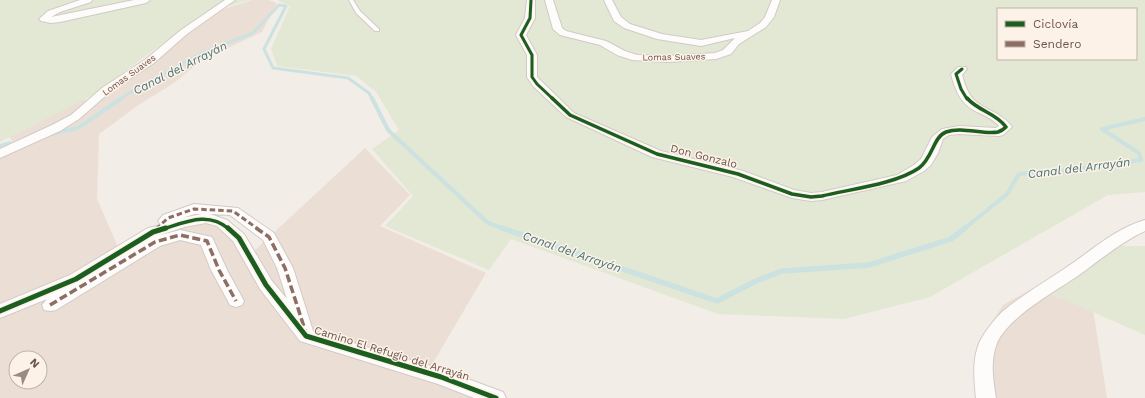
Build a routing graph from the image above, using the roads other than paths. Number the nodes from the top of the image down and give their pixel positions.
1 (88, 0) edge
2 (146, 0) edge
3 (231, 0) edge
4 (351, 0) edge
5 (531, 0) edge
6 (549, 0) edge
7 (608, 0) edge
8 (776, 0) edge
9 (378, 30) dead end
10 (753, 32) junction
11 (962, 69) dead end
12 (0, 154) edge
13 (1145, 225) edge
14 (153, 232) junction
15 (81, 281) junction
16 (236, 301) dead end
17 (50, 305) dead end
18 (0, 311) edge
19 (306, 336) junction
20 (496, 398) edge
21 (986, 398) edge

1 - 2 street
3 - 12 street, Lomas Suaves
4 - 9 lane
5 - 11 street, Don Gonzalo
6 - 10 street, Lomas Suaves
7 - 10 street
8 - 10 street, Lomas Suaves
13 - 21 street
14 - 15 street, Camino El Refugio del Arrayán
14 - 19 street, Camino El Refugio del Arrayán
14 - 19 street
15 - 16 street
15 - 17 street
15 - 18 street, Camino El Refugio del Arrayán
19 - 20 street, Camino El Refugio del Arrayán

